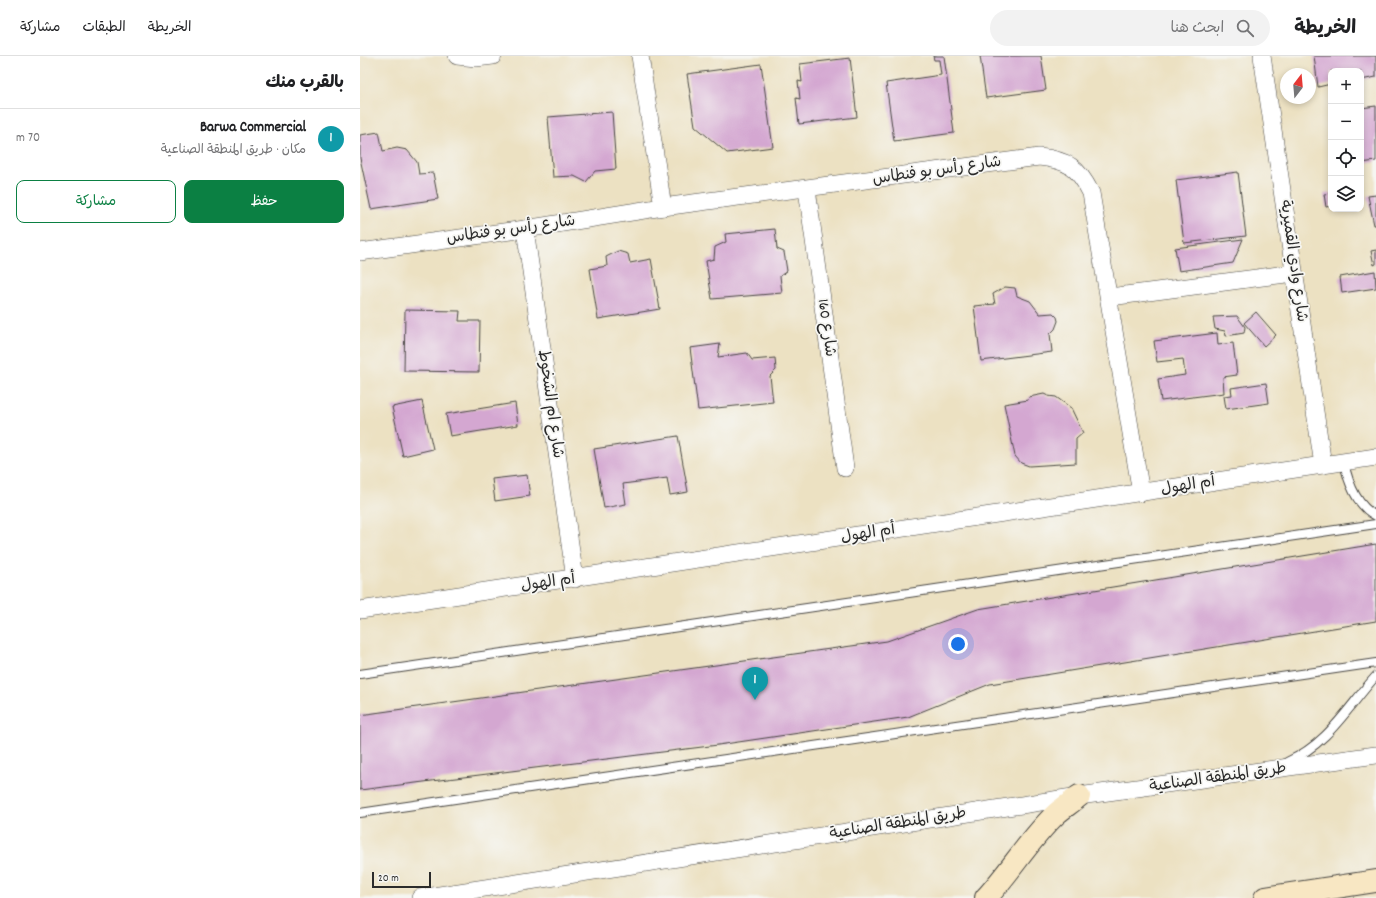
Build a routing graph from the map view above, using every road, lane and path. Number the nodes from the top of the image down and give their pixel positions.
1 (457, 56) edge
2 (493, 56) edge
3 (640, 56) edge
4 (1262, 56) edge
5 (807, 189) junction
6 (663, 207) junction
7 (525, 229) junction
8 (360, 252) edge
9 (1294, 272) junction
10 (1110, 297) junction
11 (1376, 457) edge
12 (1344, 462) junction
13 (1323, 465) junction
14 (845, 468) dead end
15 (1141, 493) junction
16 (1376, 516) edge
17 (1376, 524) edge
18 (575, 579) junction
19 (360, 610) edge
20 (1376, 664) edge
21 (360, 674) edge
22 (1376, 676) edge
23 (1376, 756) edge
24 (1267, 771) junction
25 (1079, 796) junction
26 (360, 813) edge
27 (1376, 881) edge
28 (420, 898) edge
29 (986, 898) edge
30 (1265, 898) edge

1 - 2 street
3 - 6 street
4 - 9 street, شارع وادي القميرية
5 - 6 street, شارع رأس بو فنطاس
5 - 10 street, شارع رأس بو فنطاس
5 - 14 street, شارع 160
6 - 7 street, شارع رأس بو فنطاس
7 - 8 street, شارع رأس بو فنطاس
7 - 18 street, شارع ام الشخوط
9 - 10 street
9 - 13 street, شارع وادي القميرية
10 - 15 street, شارع رأس بو فنطاس
11 - 12 street, أم الهول
12 - 13 street, أم الهول
12 - 16 lane
13 - 15 street, أم الهول
15 - 18 street, أم الهول
17 - 21 lane
18 - 19 street, أم الهول
20 - 26 lane
22 - 24 lane
23 - 24 street, طريق المنطقة الصناعية
24 - 25 street, طريق المنطقة الصناعية
25 - 28 street, طريق المنطقة الصناعية
25 - 29 street
27 - 30 street

